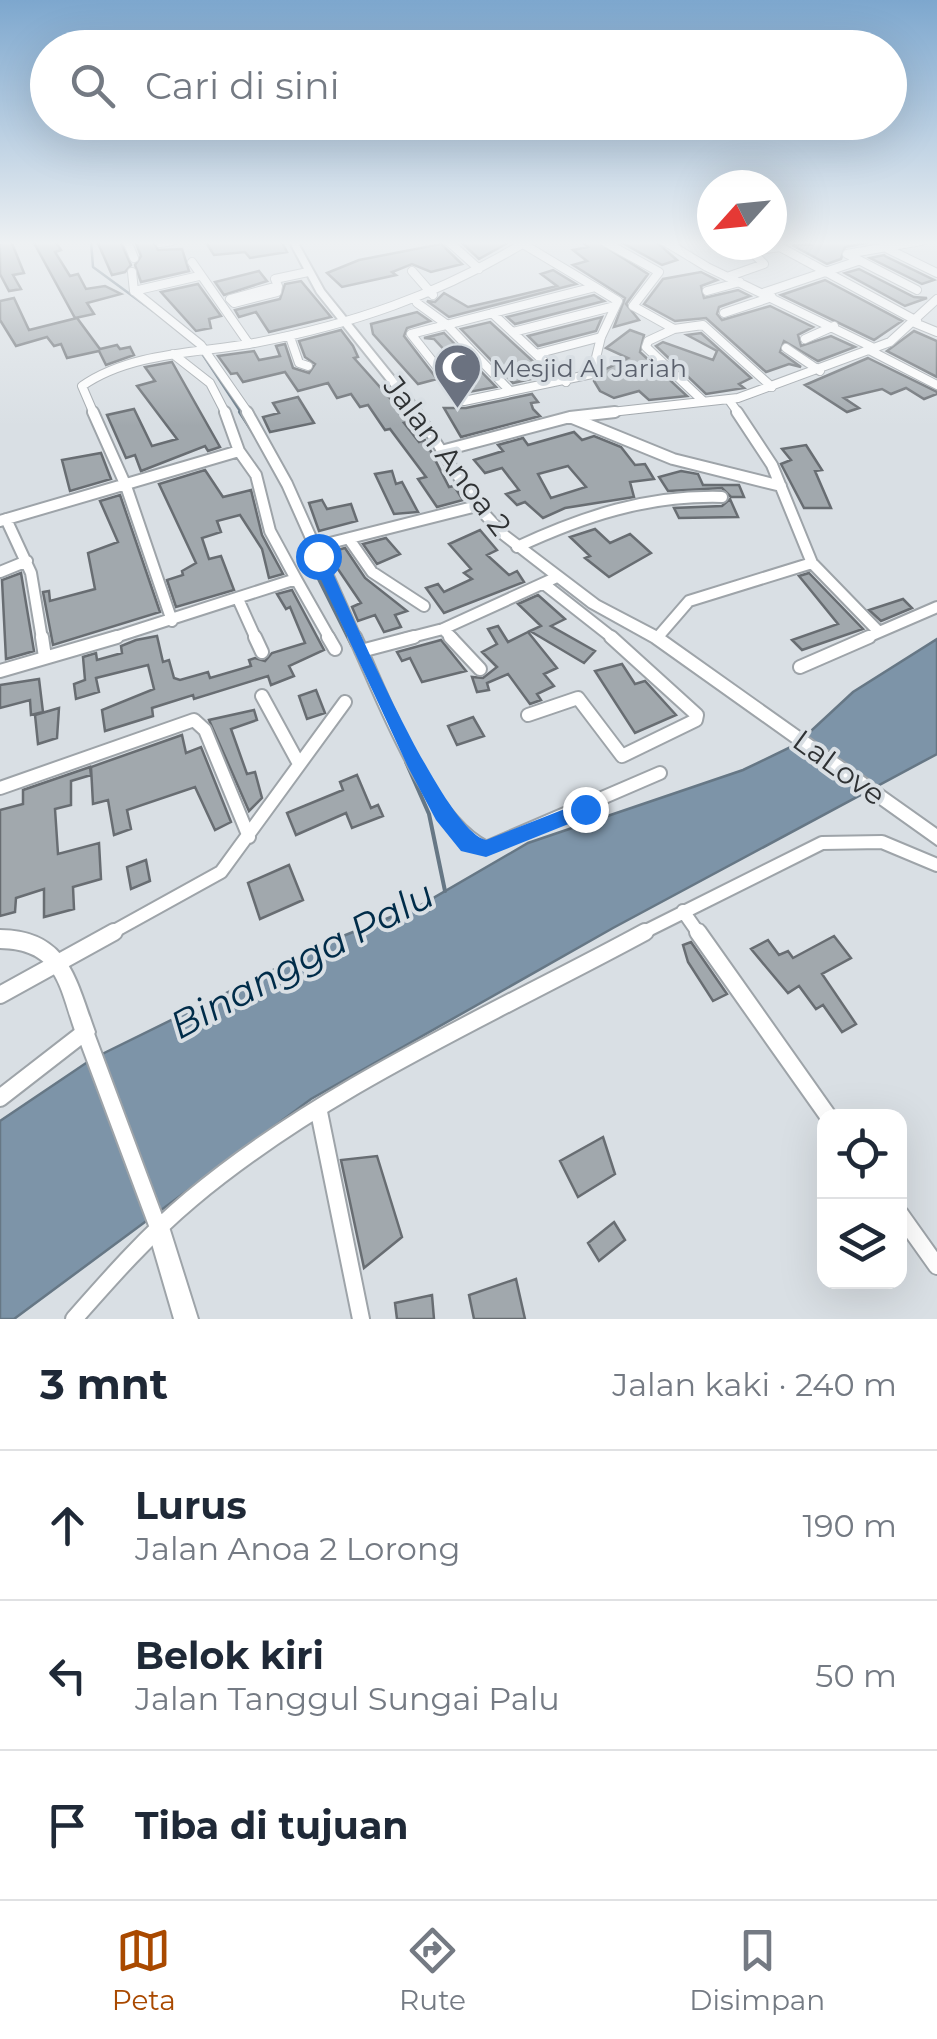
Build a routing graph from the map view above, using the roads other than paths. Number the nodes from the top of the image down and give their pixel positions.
1 (148, 303) edge
2 (219, 303) edge
3 (330, 303) edge
4 (417, 303) joint
5 (531, 303) edge
6 (618, 303) edge
7 (636, 303) edge
8 (749, 303) edge
9 (783, 303) edge
10 (878, 303) edge
11 (935, 303) edge
12 (615, 306) junction
13 (492, 312) junction
14 (724, 313) dead end
15 (916, 322) junction
16 (446, 324) junction
17 (346, 325) junction
18 (834, 326) junction
19 (674, 329) junction
20 (514, 332) junction
21 (937, 332) edge
22 (290, 337) junction
23 (600, 337) junction
24 (805, 339) dead end
25 (249, 344) junction
26 (786, 348) dead end
27 (874, 350) junction
28 (208, 352) junction
29 (175, 354) junction
30 (536, 354) junction
31 (308, 366) dead end
32 (820, 371) junction
33 (566, 382) junction
34 (937, 385) edge
35 (772, 387) junction
36 (510, 390) junction
37 (729, 400) junction
38 (703, 402) junction
39 (570, 418) junction
40 (444, 450) junction
41 (238, 451) junction
42 (126, 486) junction
43 (781, 486) junction
44 (722, 496) dead end
45 (477, 506) junction
46 (3, 520) edge
47 (349, 539) junction
48 (314, 547) junction
49 (518, 547) junction
50 (27, 561) junction
51 (812, 563) junction
52 (0, 572) edge
53 (556, 577) junction
54 (296, 579) junction
55 (544, 584) junction
56 (238, 599) junction
57 (424, 606) dead end
58 (937, 608) edge
59 (172, 621) junction
60 (443, 628) junction
61 (879, 632) junction
62 (657, 638) junction
63 (334, 649) dead end
64 (361, 651) junction
65 (262, 652) dead end
66 (46, 657) junction
67 (800, 667) dead end
68 (480, 669) dead end
69 (0, 671) edge
70 (262, 696) dead end
71 (740, 698) joint
72 (344, 702) dead end
73 (528, 715) dead end
74 (298, 762) junction
75 (660, 774) dead end
76 (0, 788) edge
77 (249, 837) junction
78 (937, 838) edge
79 (937, 866) edge
80 (683, 911) junction
81 (0, 939) edge
82 (59, 960) junction
83 (0, 995) edge
84 (88, 1039) junction
85 (0, 1098) edge
86 (823, 1109) edge
87 (319, 1112) junction
88 (156, 1224) junction
89 (907, 1224) edge
90 (937, 1266) edge
91 (74, 1319) edge
92 (186, 1319) edge
93 (361, 1319) edge

1 - 28 street
2 - 25 street
3 - 17 street, Jalan Anoa 2
4 - 16 street
4 - 17 street
5 - 13 street
6 - 12 street
7 - 19 street
8 - 14 street
9 - 18 street
10 - 15 street
11 - 15 street
12 - 20 street
12 - 23 street
13 - 16 street
13 - 20 street
15 - 21 street
15 - 27 street
16 - 36 street
16 - 36 street
17 - 22 street
17 - 40 street, Jalan Anoa 2
18 - 24 street
18 - 27 street
19 - 35 street
19 - 38 street
20 - 30 street
22 - 25 street
22 - 31 street
23 - 30 street
23 - 33 street
25 - 28 street
26 - 32 street
27 - 32 street
27 - 34 street
28 - 29 street
28 - 48 street
29 - 41 street
29 - 42 street
30 - 33 street
32 - 35 street
33 - 36 street
35 - 37 street
37 - 38 street
37 - 43 street
38 - 39 street
39 - 40 street
39 - 43 street
40 - 45 street, Jalan Anoa 2
41 - 42 street
41 - 54 street
42 - 46 street
42 - 59 street
43 - 51 street
44 - 49 street
45 - 47 street
45 - 49 street, Jalan Anoa 2
46 - 50 street
47 - 48 street
47 - 57 street
48 - 64 street
49 - 53 street, Jalan Anoa 2
50 - 52 street
50 - 66 street
51 - 61 street
51 - 62 street
53 - 55 street
53 - 62 street, Jalan Anoa 2
54 - 56 street
54 - 63 street
55 - 60 street
55 - 73 street
56 - 59 street
56 - 65 street
58 - 61 street
59 - 66 street
60 - 64 street
60 - 68 street
61 - 67 street
62 - 71 street, Jalan Anoa 2
64 - 75 street
66 - 69 street
70 - 74 street
71 - 78 street, LaLove
72 - 74 street
74 - 77 street
76 - 77 street
77 - 82 street
79 - 80 street
80 - 86 street
80 - 87 street
81 - 82 street
82 - 83 street
82 - 84 street
84 - 85 street
84 - 88 street
87 - 88 street
87 - 93 street
88 - 91 street
88 - 92 street
89 - 90 street

